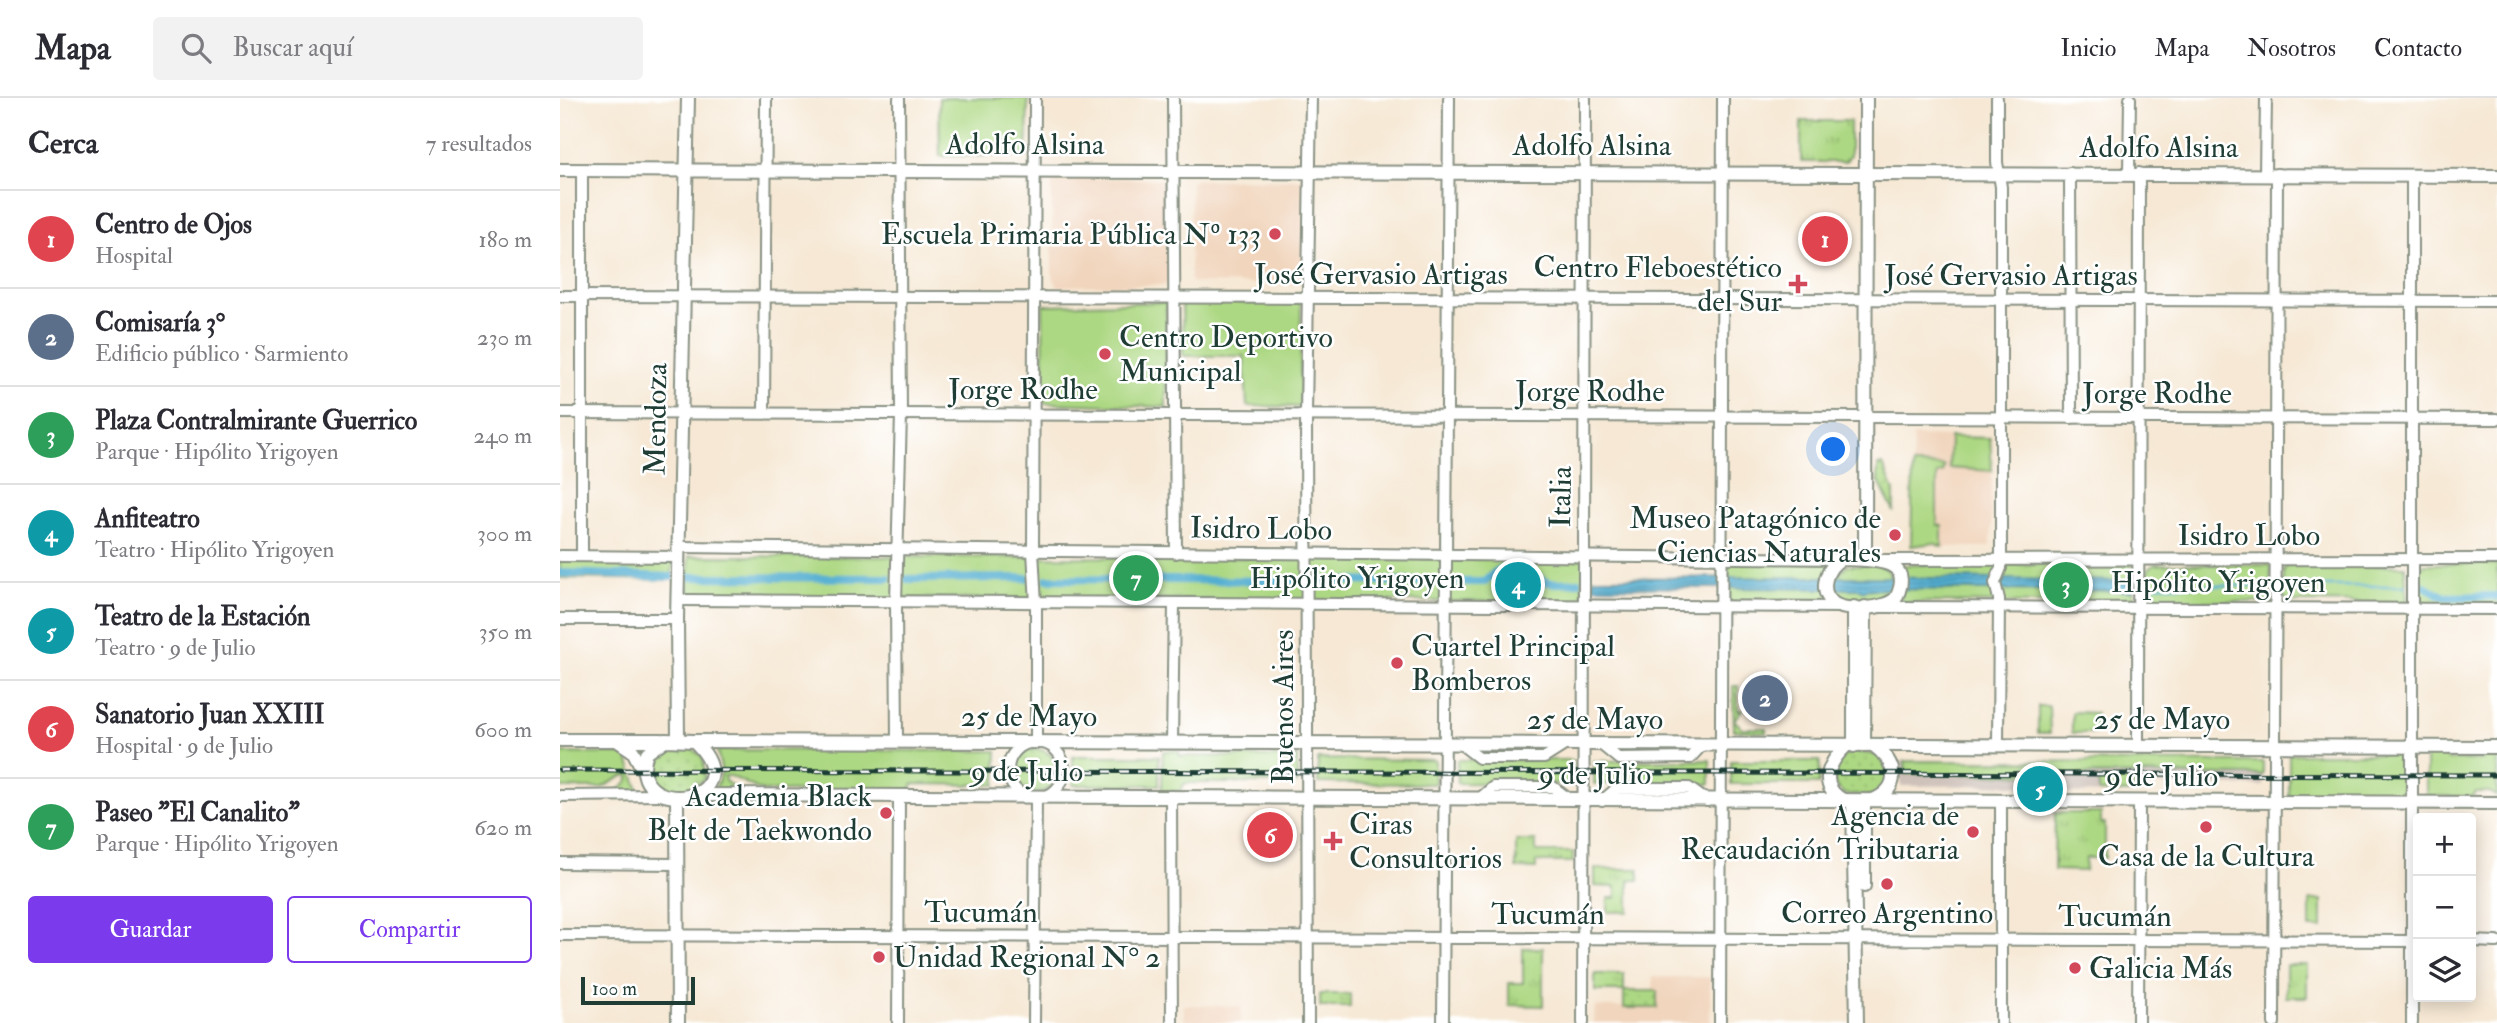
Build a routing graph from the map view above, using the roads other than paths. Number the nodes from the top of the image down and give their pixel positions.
1 (688, 98) edge
2 (766, 98) edge
3 (900, 98) edge
4 (1035, 98) edge
5 (1173, 98) edge
6 (1311, 98) edge
7 (1448, 98) edge
8 (1585, 98) edge
9 (1723, 98) edge
10 (1859, 98) edge
11 (1866, 98) edge
12 (1997, 98) edge
13 (2130, 98) edge
14 (2266, 98) edge
15 (560, 170) edge
16 (582, 170) junction
17 (686, 170) junction
18 (765, 170) junction
19 (899, 170) junction
20 (1034, 171) junction
21 (1174, 171) junction
22 (1310, 171) junction
23 (1448, 171) junction
24 (1584, 172) junction
25 (1723, 172) junction
26 (1862, 172) junction
27 (1999, 173) junction
28 (2070, 173) junction
29 (2134, 173) junction
30 (2271, 174) junction
31 (2412, 175) junction
32 (2497, 176) edge
33 (560, 296) edge
34 (582, 296) junction
35 (684, 297) junction
36 (765, 298) junction
37 (900, 298) junction
38 (1034, 298) junction
39 (1175, 298) junction
40 (1307, 298) junction
41 (1447, 299) junction
42 (1586, 299) junction
43 (1722, 299) junction
44 (1862, 300) junction
45 (2002, 300) junction
46 (2069, 300) junction
47 (2139, 300) junction
48 (2276, 300) junction
49 (2412, 301) junction
50 (2497, 301) edge
51 (560, 413) edge
52 (582, 413) junction
53 (683, 413) junction
54 (764, 413) junction
55 (901, 414) junction
56 (1034, 414) junction
57 (1175, 414) junction
58 (1306, 415) junction
59 (1447, 415) junction
60 (1586, 416) junction
61 (1721, 416) junction
62 (1862, 417) junction
63 (2001, 417) junction
64 (2071, 418) junction
65 (2139, 418) junction
66 (2276, 418) junction
67 (2412, 419) junction
68 (2497, 419) edge
69 (898, 550) junction
70 (1033, 551) junction
71 (679, 552) junction
72 (1176, 553) junction
73 (1307, 554) junction
74 (1446, 555) junction
75 (560, 556) edge
76 (582, 556) junction
77 (1584, 557) junction
78 (1720, 558) junction
79 (1842, 559) junction
80 (2139, 559) junction
81 (2275, 559) junction
82 (2412, 559) junction
83 (2497, 559) edge
84 (1862, 560) junction
85 (1882, 560) junction
86 (2001, 560) junction
87 (679, 600) junction
88 (896, 602) junction
89 (1174, 603) junction
90 (1036, 604) junction
91 (1307, 604) junction
92 (1446, 605) junction
93 (1585, 606) junction
94 (1720, 607) junction
95 (1854, 607) junction
96 (1881, 607) junction
97 (1999, 608) junction
98 (2139, 608) junction
99 (2275, 609) junction
100 (2412, 609) junction
101 (2497, 609) edge
102 (560, 619) edge
103 (677, 619) junction
104 (560, 740) edge
105 (618, 740) junction
106 (672, 740) junction
107 (694, 741) junction
108 (897, 741) junction
109 (1036, 743) junction
110 (1172, 743) junction
111 (1308, 743) junction
112 (1445, 745) junction
113 (2138, 745) junction
114 (1584, 746) junction
115 (1720, 746) junction
116 (1859, 746) junction
117 (1998, 746) junction
118 (2274, 746) junction
119 (2415, 747) junction
120 (2497, 747) edge
121 (643, 770) junction
122 (662, 795) junction
123 (692, 795) junction
124 (560, 796) edge
125 (1171, 796) junction
126 (677, 797) junction
127 (899, 797) junction
128 (1036, 797) junction
129 (1307, 799) junction
130 (1445, 800) junction
131 (1584, 800) junction
132 (1713, 801) junction
133 (2001, 801) junction
134 (1858, 802) junction
135 (2139, 802) junction
136 (2274, 803) junction
137 (2415, 803) junction
138 (2497, 803) edge
139 (560, 863) edge
140 (677, 864) junction
141 (560, 935) edge
142 (677, 936) junction
143 (898, 937) junction
144 (1033, 937) junction
145 (1172, 937) junction
146 (1307, 938) junction
147 (1443, 938) junction
148 (1582, 939) junction
149 (1720, 939) junction
150 (2415, 939) edge
151 (1861, 940) junction
152 (2000, 940) junction
153 (2137, 940) junction
154 (2274, 941) junction
155 (2413, 941) edge
156 (2476, 942) edge
157 (2497, 942) edge
158 (2413, 996) edge
159 (678, 1023) edge
160 (898, 1023) edge
161 (1034, 1023) edge
162 (1172, 1023) edge
163 (1308, 1023) edge
164 (1443, 1023) edge
165 (1583, 1023) edge
166 (1720, 1023) edge
167 (1857, 1023) edge
168 (1865, 1023) edge
169 (2001, 1023) edge
170 (2138, 1023) edge
171 (2274, 1023) edge
172 (2412, 1023) edge

1 - 17 main road, Mendoza
2 - 18 street
3 - 19 street
4 - 20 street
5 - 21 street
6 - 22 street, Buenos Aires
7 - 23 street
8 - 24 street, Italia
9 - 25 street
10 - 26 main road
11 - 26 main road
12 - 27 street
13 - 29 street
14 - 30 street
15 - 16 main road, Adolfo Alsina
16 - 17 main road, Adolfo Alsina
16 - 34 street
17 - 18 main road, Adolfo Alsina
17 - 35 main road, Mendoza
18 - 19 main road, Adolfo Alsina
18 - 36 street
19 - 20 main road, Adolfo Alsina
19 - 37 street
20 - 21 main road, Adolfo Alsina
20 - 38 street
21 - 22 main road, Adolfo Alsina
21 - 39 street
22 - 23 main road, Adolfo Alsina
22 - 40 street, Buenos Aires
23 - 24 main road, Adolfo Alsina
23 - 41 street
24 - 25 main road, Adolfo Alsina
24 - 42 street, Italia
25 - 26 main road, Adolfo Alsina
25 - 43 street
26 - 27 main road, Adolfo Alsina
26 - 44 main road
27 - 28 main road, Adolfo Alsina
27 - 45 street
28 - 29 main road, Adolfo Alsina
28 - 46 street
29 - 30 main road, Adolfo Alsina
29 - 47 street
30 - 31 main road, Adolfo Alsina
30 - 48 street
31 - 32 main road, Adolfo Alsina
31 - 49 street
33 - 34 street, José Gervasio Artigas
34 - 35 street, José Gervasio Artigas
34 - 52 street
35 - 36 street, José Gervasio Artigas
35 - 53 main road, Mendoza
36 - 37 street, José Gervasio Artigas
36 - 54 street
37 - 38 street, José Gervasio Artigas
37 - 55 street
38 - 39 street, José Gervasio Artigas
38 - 56 street
39 - 40 street, José Gervasio Artigas
39 - 57 street
40 - 41 street, José Gervasio Artigas
40 - 58 street, Buenos Aires
41 - 42 street, José Gervasio Artigas
41 - 59 street
42 - 43 street, José Gervasio Artigas
42 - 60 street, Italia
43 - 44 street, José Gervasio Artigas
43 - 61 street
44 - 45 street, José Gervasio Artigas
44 - 62 main road
45 - 46 street, José Gervasio Artigas
45 - 63 street
46 - 47 street, José Gervasio Artigas
46 - 64 street
47 - 48 street, José Gervasio Artigas
47 - 65 street
48 - 49 street, José Gervasio Artigas
48 - 66 street
49 - 50 street, José Gervasio Artigas
49 - 67 street
51 - 52 street, Jorge Rodhe
52 - 53 street, Jorge Rodhe
52 - 76 street
53 - 54 street, Jorge Rodhe
53 - 71 main road, Mendoza
54 - 55 street, Jorge Rodhe
55 - 56 street, Jorge Rodhe
55 - 69 street
56 - 57 street, Jorge Rodhe
56 - 70 street
57 - 58 street, Jorge Rodhe
57 - 72 street
58 - 59 street, Jorge Rodhe
58 - 73 street, Buenos Aires
59 - 60 street, Jorge Rodhe
59 - 74 street
60 - 61 street, Jorge Rodhe
60 - 77 street, Italia
61 - 62 street, Jorge Rodhe
61 - 78 street
62 - 63 street, Jorge Rodhe
62 - 84 main road
63 - 64 street, Jorge Rodhe
63 - 86 street
64 - 65 street, Jorge Rodhe
65 - 66 street, Jorge Rodhe
65 - 80 street
66 - 67 street, Jorge Rodhe
66 - 81 street
67 - 68 street, Jorge Rodhe
67 - 82 street
69 - 70 street, Isidro Lobo
69 - 71 street, Isidro Lobo
69 - 88 street
70 - 72 street, Isidro Lobo
70 - 90 street
71 - 76 street, Isidro Lobo
71 - 87 main road, Mendoza
72 - 73 street, Isidro Lobo
73 - 74 street, Isidro Lobo
73 - 91 street, Buenos Aires
74 - 77 street, Isidro Lobo
74 - 92 street
75 - 76 street, Isidro Lobo
77 - 78 street, Isidro Lobo
77 - 93 street, Italia
78 - 79 street, Isidro Lobo
78 - 94 street
79 - 84 main road
79 - 95 main road
80 - 81 street, Isidro Lobo
80 - 86 street, Isidro Lobo
80 - 98 street
81 - 82 street, Isidro Lobo
81 - 99 street
82 - 83 street, Isidro Lobo
82 - 100 street
84 - 85 main road
85 - 86 street, Isidro Lobo
85 - 96 main road
86 - 97 street
87 - 88 street, Hipólito Yrigoyen
87 - 103 main road, Mendoza
88 - 90 street, Hipólito Yrigoyen
88 - 108 street
89 - 90 street, Hipólito Yrigoyen
89 - 91 street, Hipólito Yrigoyen
89 - 110 street
90 - 109 street
91 - 92 street, Hipólito Yrigoyen
91 - 111 street, Buenos Aires
92 - 93 street, Hipólito Yrigoyen
92 - 112 street
93 - 94 street, Hipólito Yrigoyen
93 - 114 street, Italia
94 - 95 street, Hipólito Yrigoyen
94 - 115 street
95 - 96 main road, Hipólito Yrigoyen
95 - 116 main road
96 - 97 street, Hipólito Yrigoyen
97 - 98 street, Hipólito Yrigoyen
97 - 117 street
98 - 99 street, Hipólito Yrigoyen
98 - 113 street
99 - 100 street, Hipólito Yrigoyen
99 - 118 street
100 - 101 street, Hipólito Yrigoyen
100 - 119 street
102 - 103 street
103 - 106 main road, Mendoza
104 - 105 main road
105 - 106 main road
105 - 121 main road
106 - 107 main road
106 - 121 main road
107 - 108 main road, 25 de Mayo
107 - 123 main road
108 - 109 main road, 25 de Mayo
109 - 110 main road, 25 de Mayo
109 - 128 street
109 - 128 street
110 - 111 main road, 25 de Mayo
111 - 112 main road, 25 de Mayo
111 - 129 street, Buenos Aires
112 - 114 main road, 25 de Mayo
112 - 130 street
113 - 117 main road, 25 de Mayo
113 - 118 main road, 25 de Mayo
114 - 115 main road, 25 de Mayo
114 - 131 street, Italia
115 - 116 main road, 25 de Mayo
115 - 132 street
116 - 117 main road, 25 de Mayo
116 - 134 main road
116 - 134 main road
118 - 119 main road, 25 de Mayo
118 - 136 street
119 - 120 main road, 25 de Mayo
119 - 137 street
121 - 122 main road
122 - 124 street
122 - 126 main road
123 - 126 main road
123 - 127 main road, 9 de Julio
125 - 128 main road, 9 de Julio
125 - 129 main road, 9 de Julio
125 - 145 street
126 - 140 main road
127 - 128 main road, 9 de Julio
127 - 143 street
128 - 144 street
129 - 130 main road, 9 de Julio
129 - 146 street, Buenos Aires
130 - 131 main road, 9 de Julio
130 - 147 street
131 - 132 main road, 9 de Julio
131 - 148 street, Italia
132 - 134 main road, 9 de Julio
132 - 149 street
133 - 134 main road, 9 de Julio
133 - 135 main road, 9 de Julio
133 - 152 street
134 - 151 main road
135 - 136 main road, 9 de Julio
135 - 153 street
136 - 137 main road, 9 de Julio
136 - 154 street
137 - 138 main road, 9 de Julio
137 - 150 street
139 - 140 street
140 - 142 main road
141 - 142 street, Tucumán
142 - 143 street, Tucumán
142 - 159 main road
143 - 144 street, Tucumán
143 - 160 street
144 - 145 street, Tucumán
144 - 161 street
145 - 146 street, Tucumán
145 - 162 street
146 - 147 street, Tucumán
146 - 163 street, Buenos Aires
147 - 148 street, Tucumán
147 - 164 street
148 - 149 street, Tucumán
148 - 165 street, Italia
149 - 151 street, Tucumán
149 - 166 street
151 - 152 street, Tucumán
151 - 167 main road
151 - 168 main road
152 - 153 street, Tucumán
152 - 169 street
153 - 154 street, Tucumán
153 - 170 street
154 - 155 street, Tucumán
154 - 171 street
156 - 157 street
158 - 172 street

